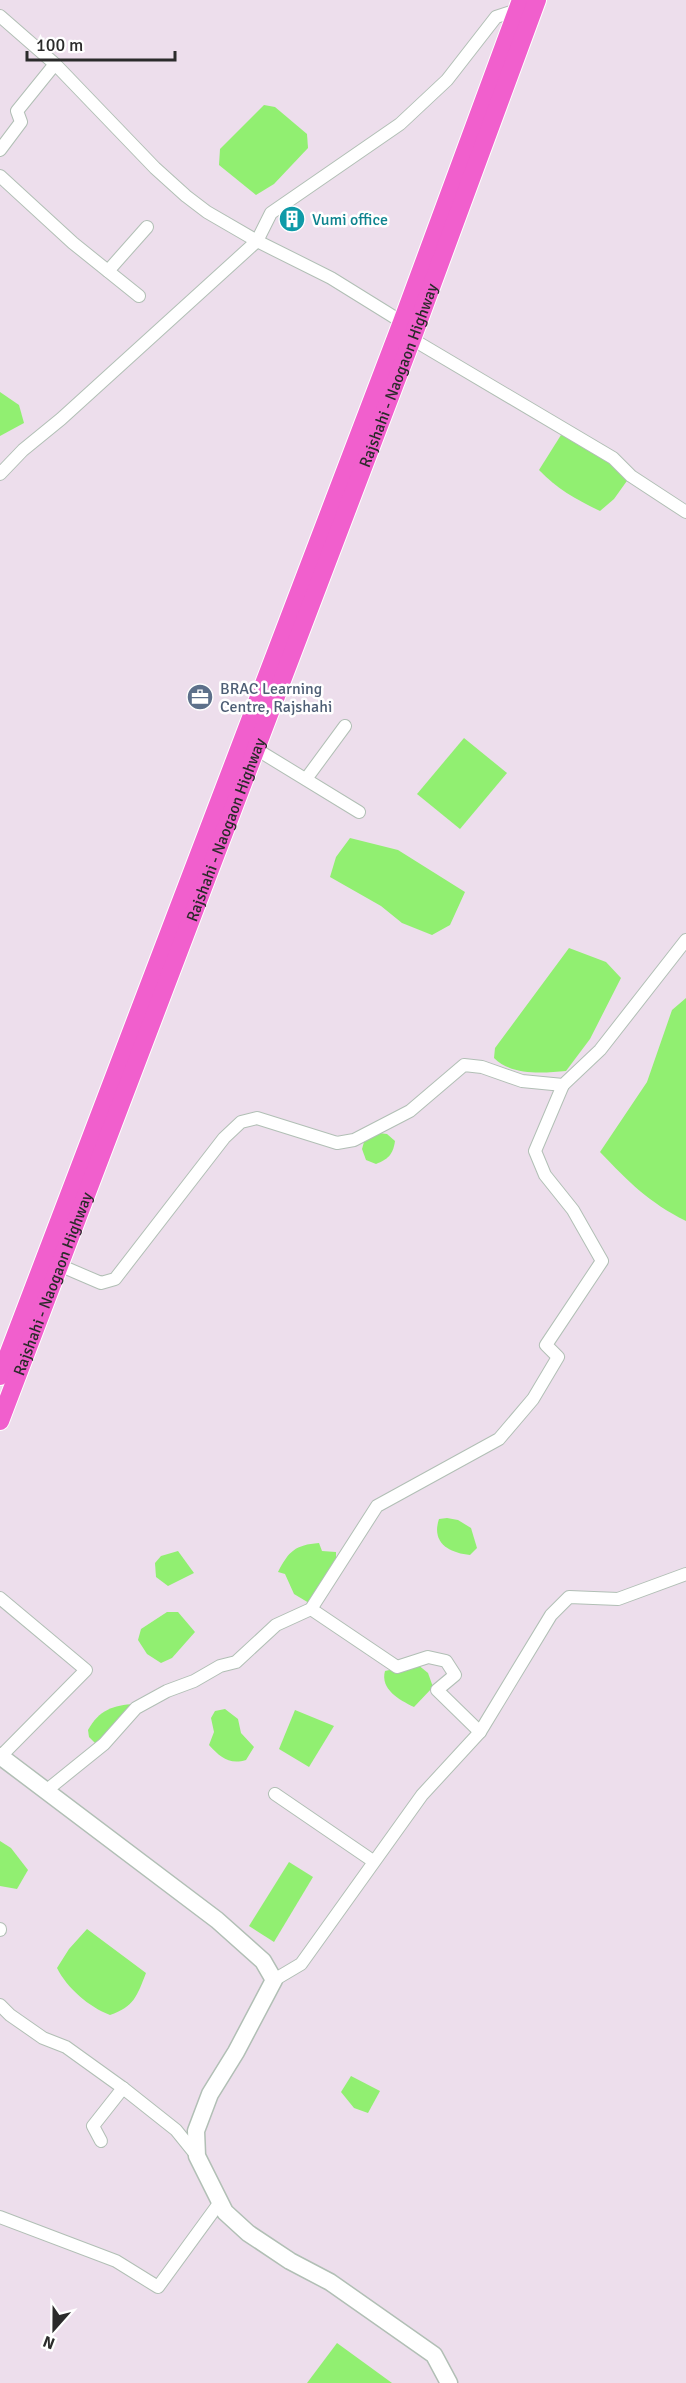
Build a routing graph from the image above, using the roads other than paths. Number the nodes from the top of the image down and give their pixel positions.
1 (537, 0) edge
2 (519, 5) edge
3 (0, 16) edge
4 (55, 64) junction
5 (0, 150) edge
6 (0, 176) edge
7 (147, 227) dead end
8 (445, 228) junction
9 (258, 241) junction
10 (108, 272) junction
11 (139, 296) dead end
12 (402, 322) junction
13 (412, 339) junction
14 (373, 420) junction
15 (0, 474) edge
16 (686, 512) edge
17 (345, 726) dead end
18 (256, 749) junction
19 (306, 779) junction
20 (359, 812) dead end
21 (686, 940) edge
22 (563, 1085) junction
23 (59, 1265) junction
24 (0, 1376) edge
25 (0, 1421) edge
26 (686, 1574) edge
27 (0, 1598) edge
28 (311, 1608) junction
29 (480, 1732) junction
30 (0, 1756) edge
31 (47, 1790) junction
32 (275, 1794) dead end
33 (373, 1861) junction
34 (274, 1980) junction
35 (0, 2005) edge
36 (123, 2088) junction
37 (101, 2141) dead end
38 (197, 2156) junction
39 (220, 2202) junction
40 (0, 2217) edge
41 (450, 2383) edge

1 - 8 main road, Rajshahi - Naogaon Highway
2 - 8 main road, Rajshahi - Naogaon Highway
2 - 9 street
3 - 4 street
4 - 5 street
4 - 9 street
6 - 10 street
7 - 10 street
8 - 12 main road, Rajshahi - Naogaon Highway
8 - 13 main road, Rajshahi - Naogaon Highway
9 - 12 street
9 - 15 street
10 - 11 street
12 - 14 main road, Rajshahi - Naogaon Highway
13 - 14 main road, Rajshahi - Naogaon Highway
13 - 16 street
14 - 18 main road, Rajshahi - Naogaon Highway
14 - 24 main road, Rajshahi - Naogaon Highway
17 - 19 street
18 - 19 street
18 - 23 main road, Rajshahi - Naogaon Highway
19 - 20 street
21 - 22 street
22 - 23 street
22 - 28 street
23 - 25 main road, Rajshahi - Naogaon Highway
26 - 29 street
27 - 30 street
28 - 29 street
28 - 31 street
29 - 33 street
30 - 31 main road
31 - 34 main road
32 - 33 street
33 - 34 street
34 - 38 main road
35 - 36 street
36 - 37 street
36 - 38 street
38 - 39 main road
39 - 40 street
39 - 41 main road

